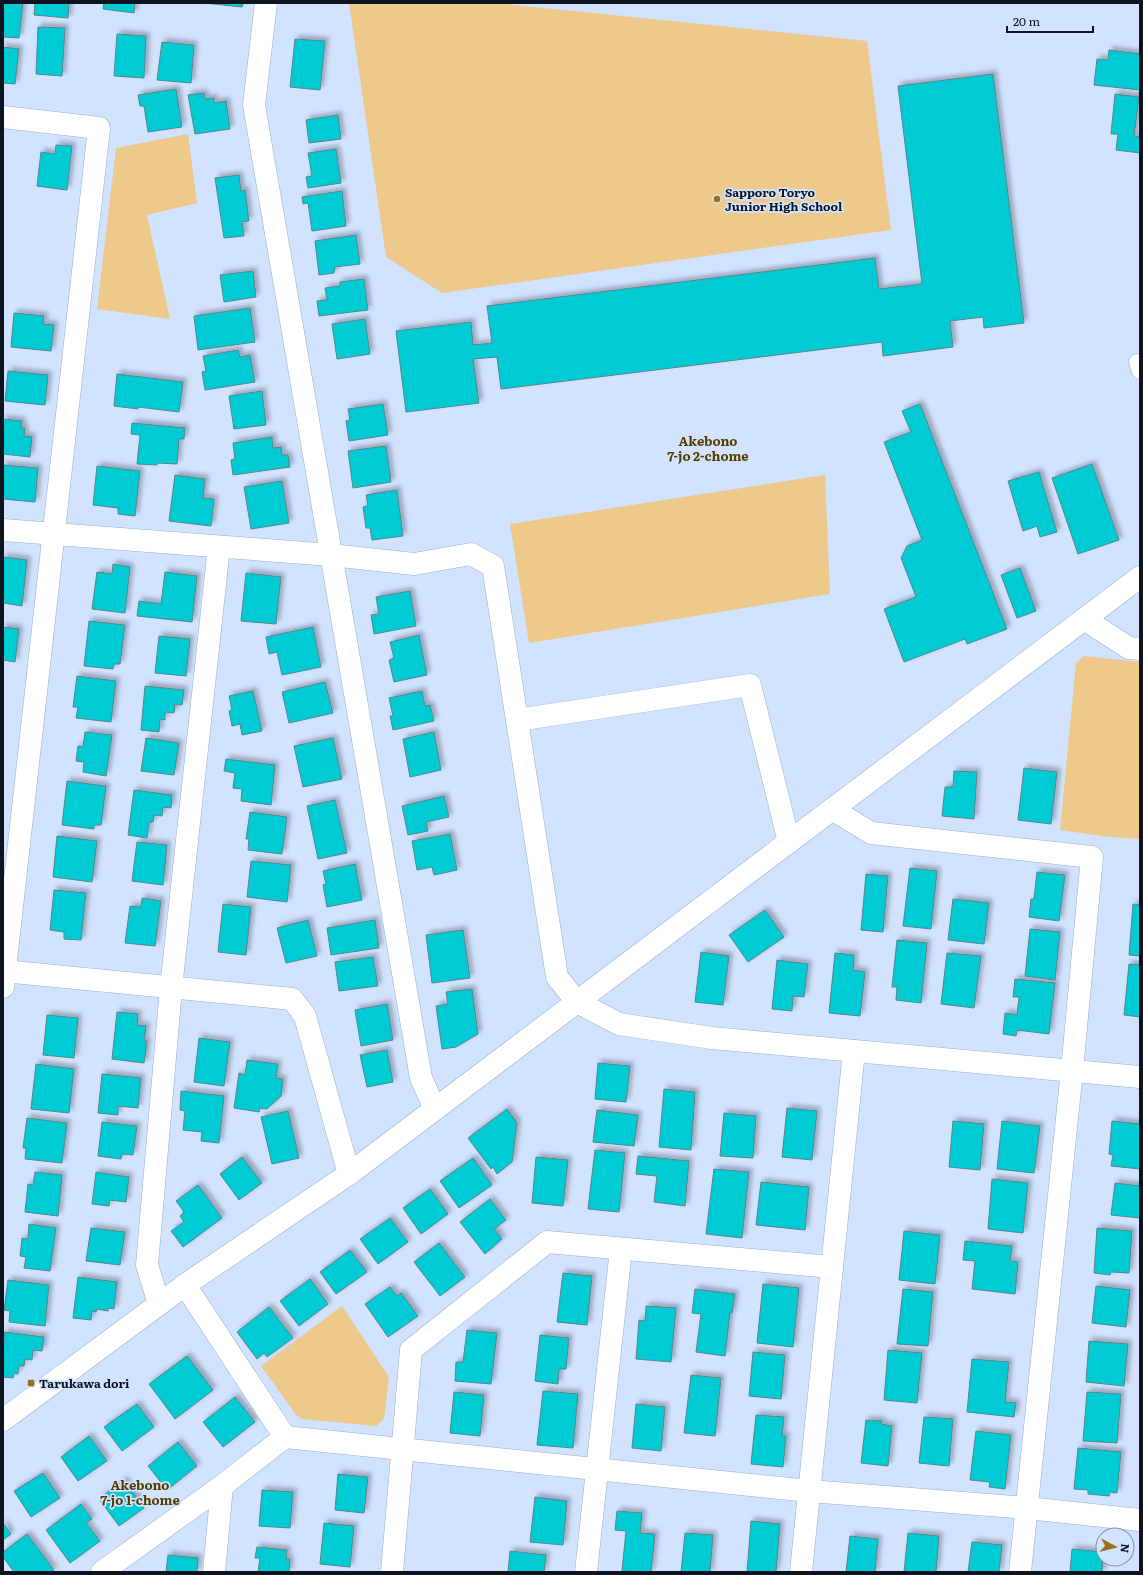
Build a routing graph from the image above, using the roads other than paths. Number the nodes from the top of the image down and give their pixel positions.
1 (266, 3) edge
2 (3, 117) edge
3 (3, 530) edge
4 (54, 534) junction
5 (219, 547) junction
6 (331, 555) junction
7 (1140, 576) edge
8 (1084, 619) junction
9 (1140, 649) edge
10 (517, 720) junction
11 (832, 809) junction
12 (789, 842) junction
13 (4, 977) edge
14 (171, 988) junction
15 (577, 1002) junction
16 (854, 1051) junction
17 (1072, 1070) junction
18 (1140, 1077) edge
19 (435, 1109) junction
20 (349, 1174) junction
21 (621, 1249) junction
22 (832, 1267) junction
23 (184, 1285) junction
24 (159, 1304) junction
25 (3, 1420) edge
26 (284, 1437) junction
27 (403, 1449) junction
28 (597, 1469) junction
29 (222, 1486) junction
30 (810, 1491) junction
31 (1027, 1508) junction
32 (1140, 1520) edge
33 (102, 1572) edge
34 (214, 1572) edge
35 (392, 1572) edge
36 (586, 1572) edge
37 (801, 1572) edge
38 (1020, 1572) edge

1 - 6 street
2 - 4 street
3 - 4 street
4 - 5 street
4 - 13 street
5 - 6 street
5 - 14 street
6 - 10 street
6 - 19 street
7 - 8 street
8 - 9 street
8 - 11 street
10 - 12 street
10 - 15 street
11 - 12 street
11 - 17 street
12 - 15 street
13 - 14 street
14 - 20 street
14 - 24 street
15 - 16 street
15 - 19 street
16 - 17 street
16 - 22 street
17 - 18 street
17 - 31 street
19 - 20 street
20 - 23 street
21 - 22 street
21 - 27 street
21 - 28 street
22 - 30 street
23 - 24 street
23 - 26 street
24 - 25 street
26 - 27 street
26 - 29 street
27 - 28 street
27 - 35 street
28 - 30 street
28 - 36 street
29 - 33 street
29 - 34 street
30 - 31 street
30 - 37 street
31 - 32 street
31 - 38 street

